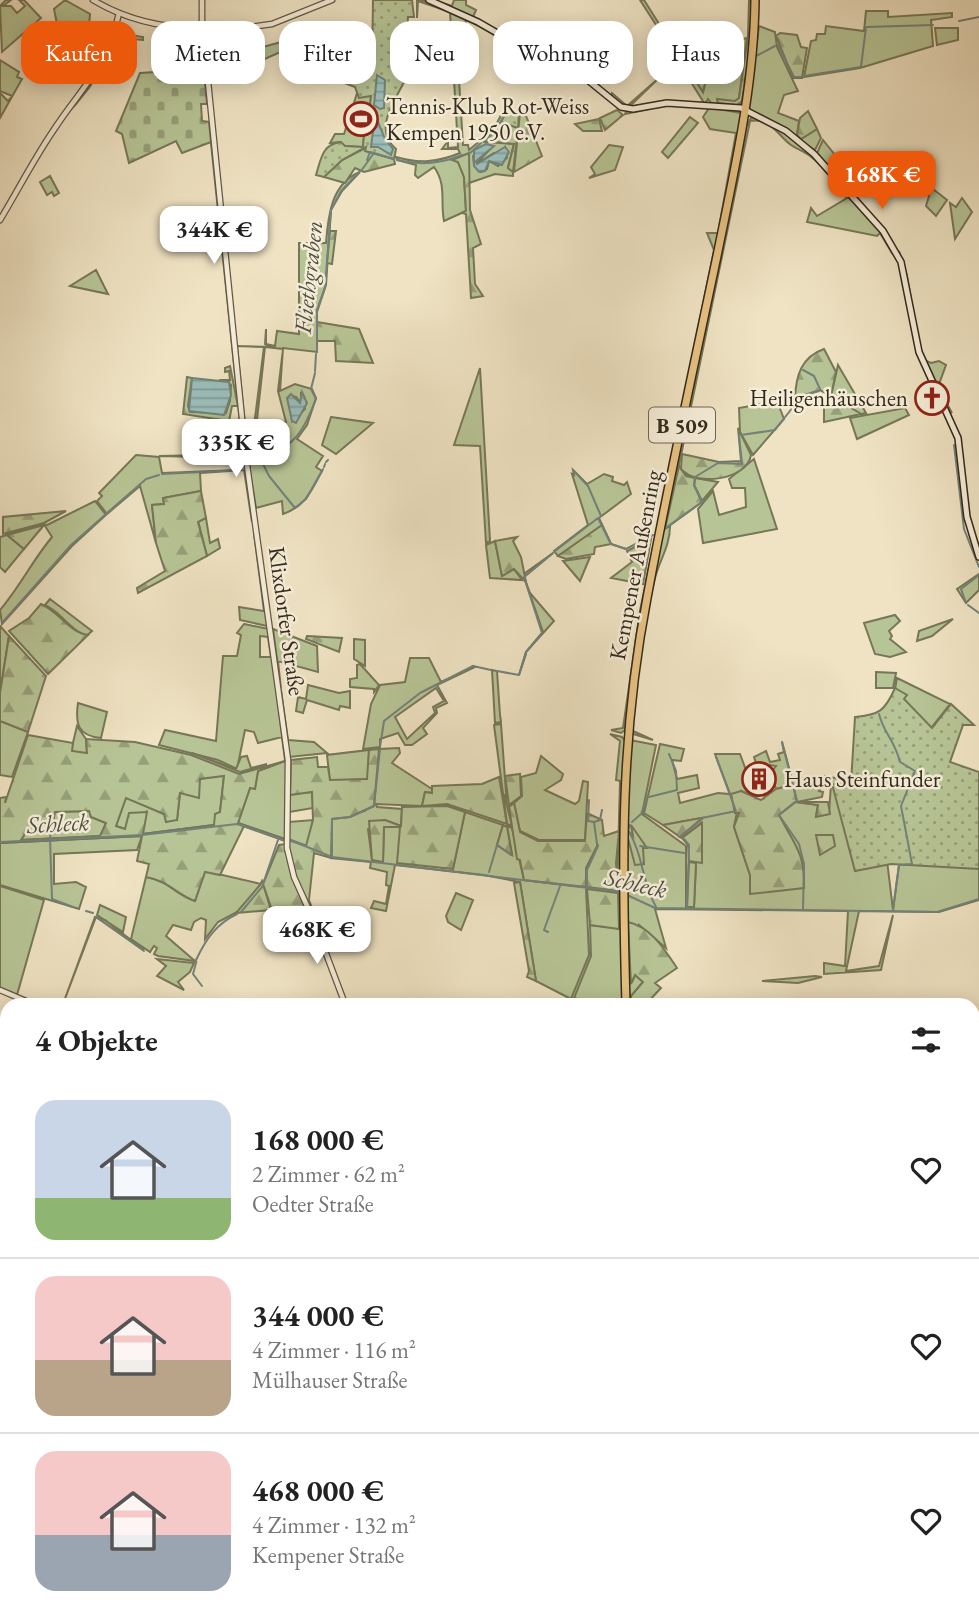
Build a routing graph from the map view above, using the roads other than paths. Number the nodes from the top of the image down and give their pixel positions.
1 (93, 0) edge
2 (202, 0) edge
3 (332, 0) edge
4 (429, 0) edge
5 (755, 0) edge
6 (119, 13) junction
7 (202, 21) edge
8 (151, 23) edge
9 (265, 25) edge
10 (208, 84) edge
11 (743, 110) junction
12 (753, 116) junction
13 (775, 124) junction
14 (742, 128) junction
15 (0, 220) edge
16 (979, 557) edge
17 (0, 990) edge
18 (19, 998) edge
19 (343, 998) edge
20 (626, 998) edge

1 - 6 street
2 - 7 street, Klixdorfer Straße
3 - 9 street
4 - 11 main road
5 - 11 main road, Kempener Außenring / B 509
6 - 8 street
6 - 15 street
10 - 19 street, Klixdorfer Straße
11 - 12 main road
11 - 13 main road
11 - 14 main road, Kempener Außenring / B 509
12 - 13 main road
12 - 14 main road
13 - 16 main road
14 - 20 main road, Kempener Außenring / B 509
17 - 18 street

